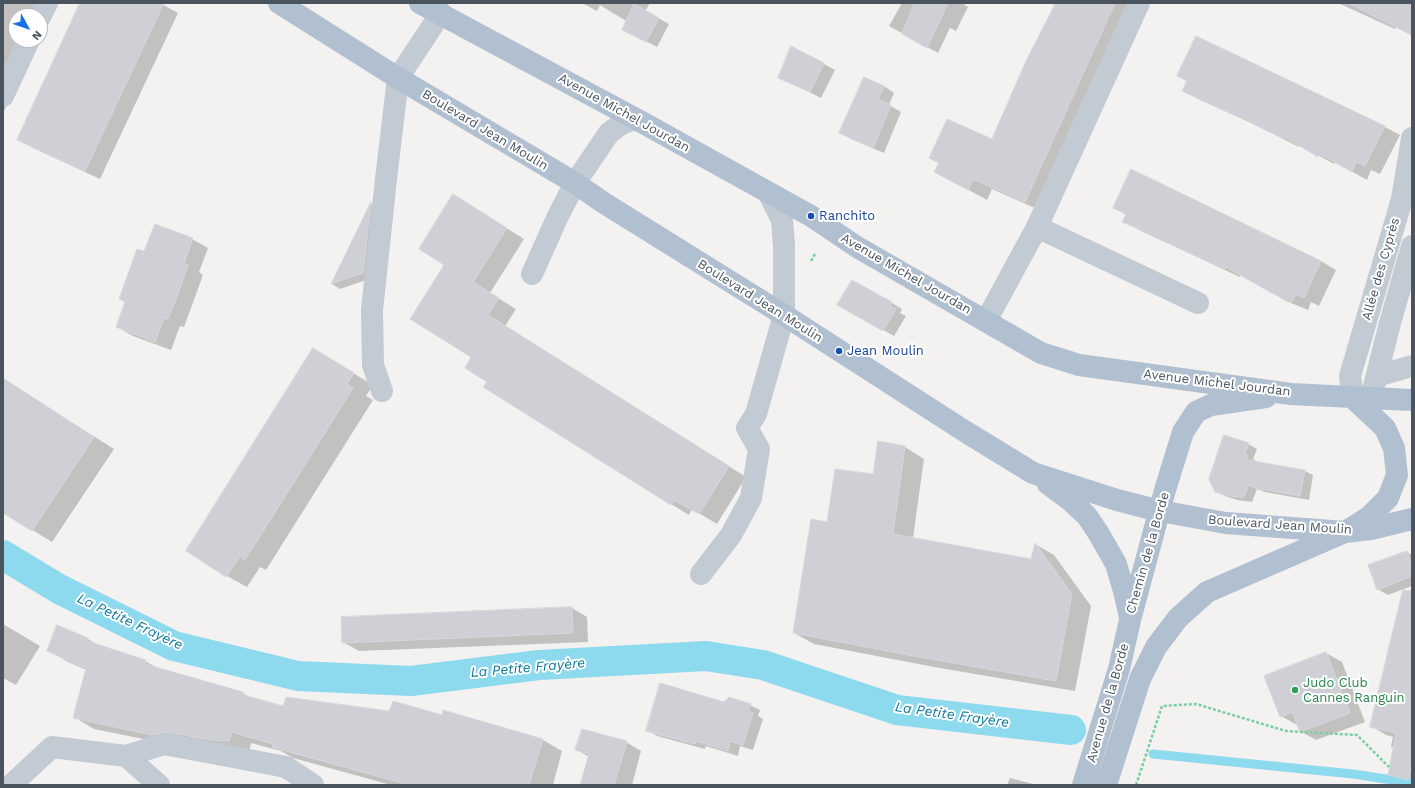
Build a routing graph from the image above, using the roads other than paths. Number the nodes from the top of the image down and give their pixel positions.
1 (279, 3) edge
2 (420, 3) edge
3 (1139, 3) edge
4 (441, 13) junction
5 (25, 48) edge
6 (398, 78) junction
7 (3, 96) edge
8 (634, 119) junction
9 (1412, 138) edge
10 (575, 184) junction
11 (769, 194) junction
12 (1407, 203) edge
13 (1037, 227) junction
14 (1412, 246) edge
15 (532, 274) dead end
16 (1198, 303) dead end
17 (784, 315) junction
18 (986, 321) junction
19 (1412, 366) edge
20 (1377, 376) junction
21 (382, 391) dead end
22 (1291, 394) junction
23 (1362, 398) junction
24 (1412, 400) edge
25 (1033, 473) junction
26 (1160, 511) junction
27 (1412, 519) edge
28 (1345, 532) junction
29 (701, 574) dead end
30 (1130, 620) junction
31 (126, 756) junction
32 (11, 785) edge
33 (159, 785) edge
34 (313, 785) edge
35 (1084, 785) edge
36 (1106, 785) edge

1 - 6 main road, Boulevard Jean Moulin
2 - 4 main road, Avenue Michel Jourdan
3 - 13 lane
4 - 6 lane
4 - 8 main road, Avenue Michel Jourdan
5 - 7 lane
6 - 10 main road, Boulevard Jean Moulin
6 - 21 lane
8 - 10 lane
8 - 11 main road, Avenue Michel Jourdan
9 - 12 lane, Allée des Cyprès
10 - 15 lane
10 - 17 main road, Boulevard Jean Moulin
11 - 17 lane
11 - 18 main road, Avenue Michel Jourdan
12 - 23 lane, Allée des Cyprès
13 - 16 lane
13 - 18 lane
14 - 20 lane
17 - 25 main road, Boulevard Jean Moulin
17 - 29 lane
18 - 22 main road, Avenue Michel Jourdan
19 - 20 lane
20 - 23 lane
22 - 23 main road, Avenue Michel Jourdan
22 - 26 main road, Chemin de la Borde
23 - 24 main road, Avenue Michel Jourdan
23 - 28 main road
25 - 26 main road, Boulevard Jean Moulin
25 - 30 main road, Chemin de la Borde
26 - 28 main road, Boulevard Jean Moulin
26 - 30 main road, Chemin de la Borde
27 - 28 main road, Boulevard Jean Moulin
28 - 36 main road
30 - 35 main road, Avenue de la Borde
31 - 32 lane
31 - 33 lane
31 - 34 lane

